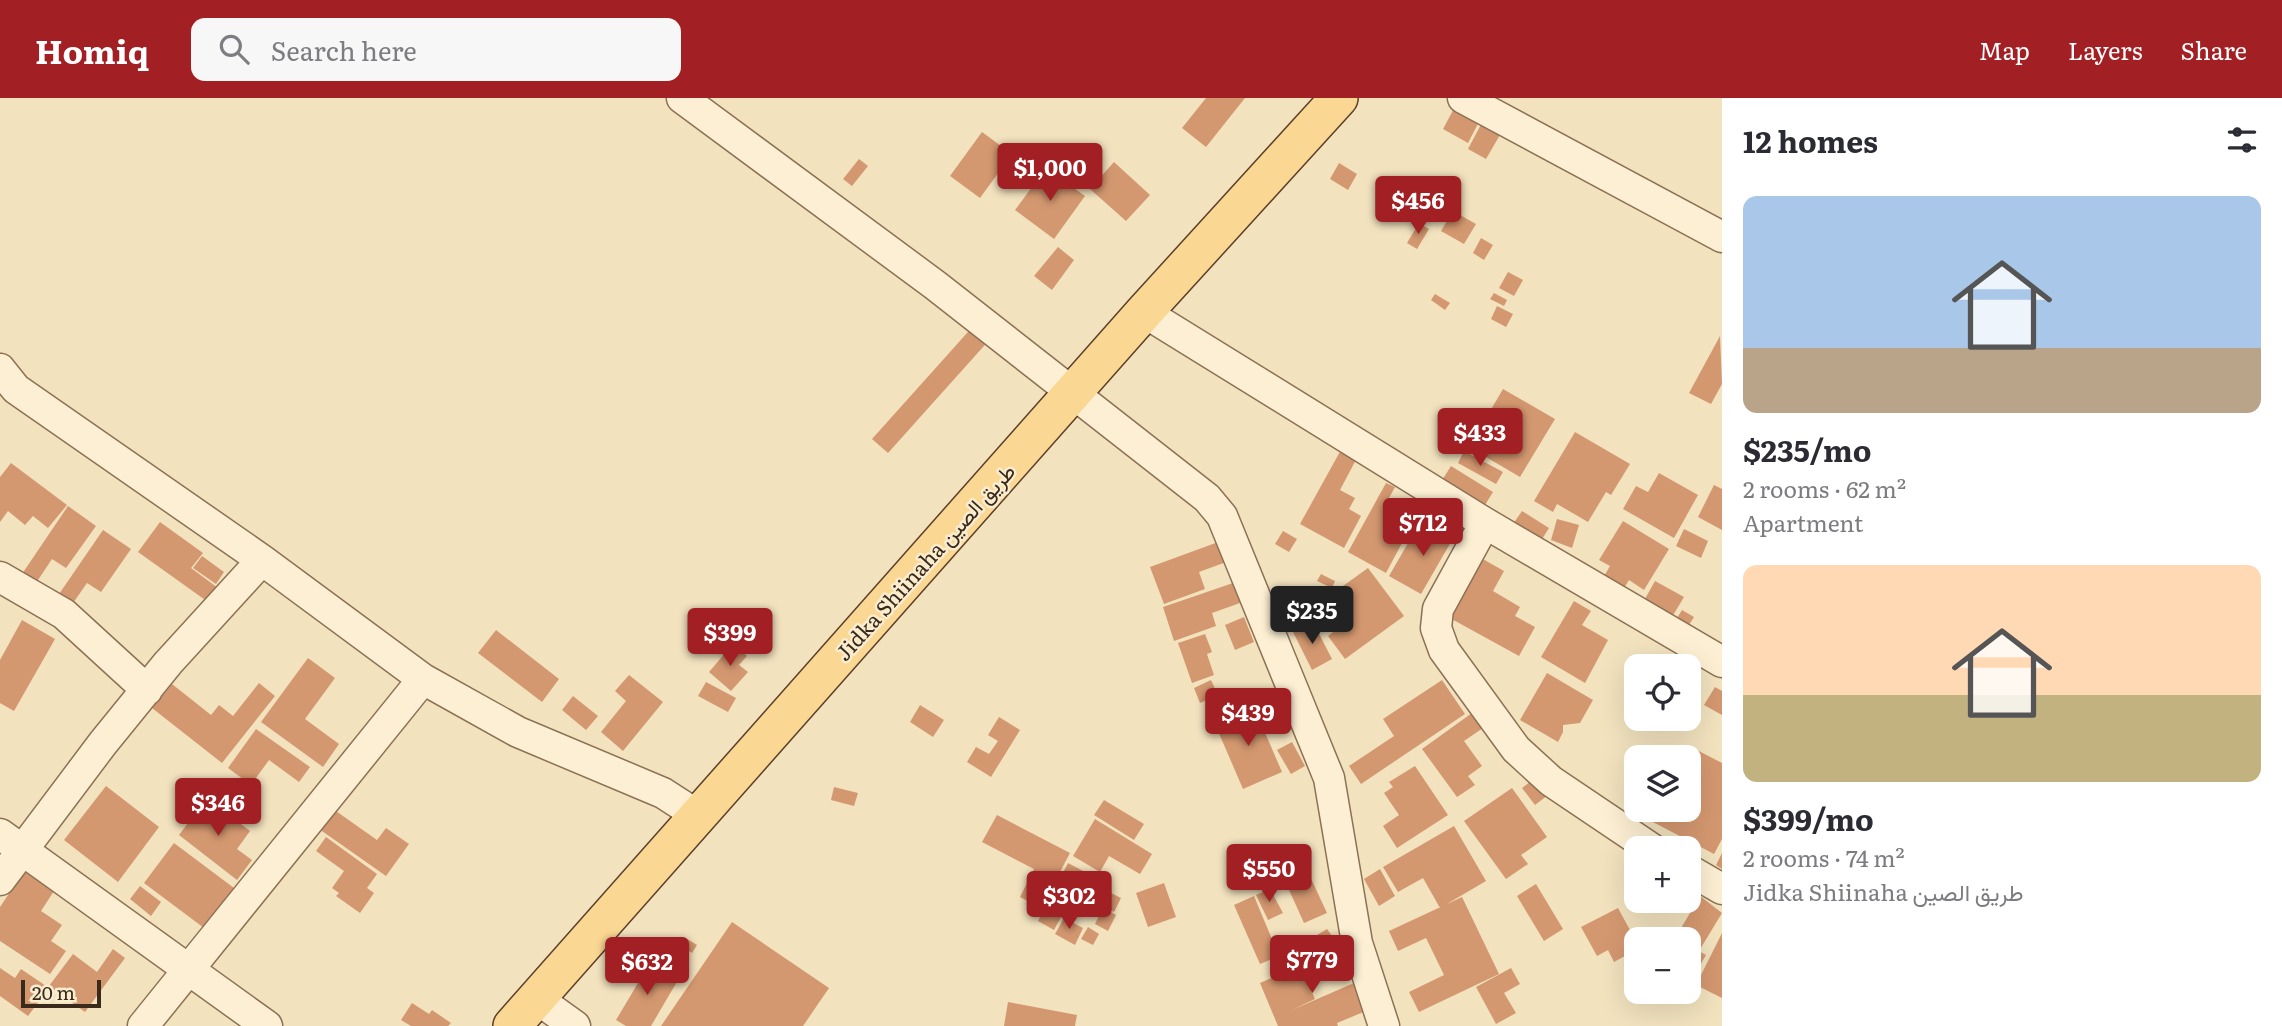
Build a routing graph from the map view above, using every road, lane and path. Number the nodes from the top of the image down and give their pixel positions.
1 (682, 98) edge
2 (1339, 98) edge
3 (1464, 98) edge
4 (1722, 237) edge
5 (1144, 312) junction
6 (0, 369) edge
7 (1073, 394) junction
8 (1485, 523) junction
9 (262, 560) junction
10 (0, 577) edge
11 (1722, 662) edge
12 (423, 679) junction
13 (147, 690) junction
14 (697, 815) junction
15 (1633, 836) edge
16 (12, 842) edge
17 (1701, 877) edge
18 (0, 880) edge
19 (1722, 889) edge
20 (188, 970) junction
21 (536, 998) junction
22 (143, 1026) edge
23 (267, 1026) edge
24 (512, 1026) edge
25 (575, 1026) edge
26 (1384, 1026) edge

1 - 7 street
2 - 5 main road, Jidka Shiinaha طريق الصين
3 - 4 street
5 - 7 main road, Jidka Shiinaha طريق الصين
5 - 8 street
6 - 9 street
7 - 14 main road, Jidka Shiinaha طريق الصين
7 - 26 street
8 - 11 street
8 - 15 street
9 - 12 street
9 - 13 street
10 - 13 street
12 - 14 street
12 - 20 street
13 - 16 street
14 - 21 main road, Jidka Shiinaha طريق الصين
16 - 18 street
16 - 20 street
17 - 19 street
20 - 22 street
20 - 23 street
21 - 24 main road, Jidka Shiinaha طريق الصين
21 - 25 street

